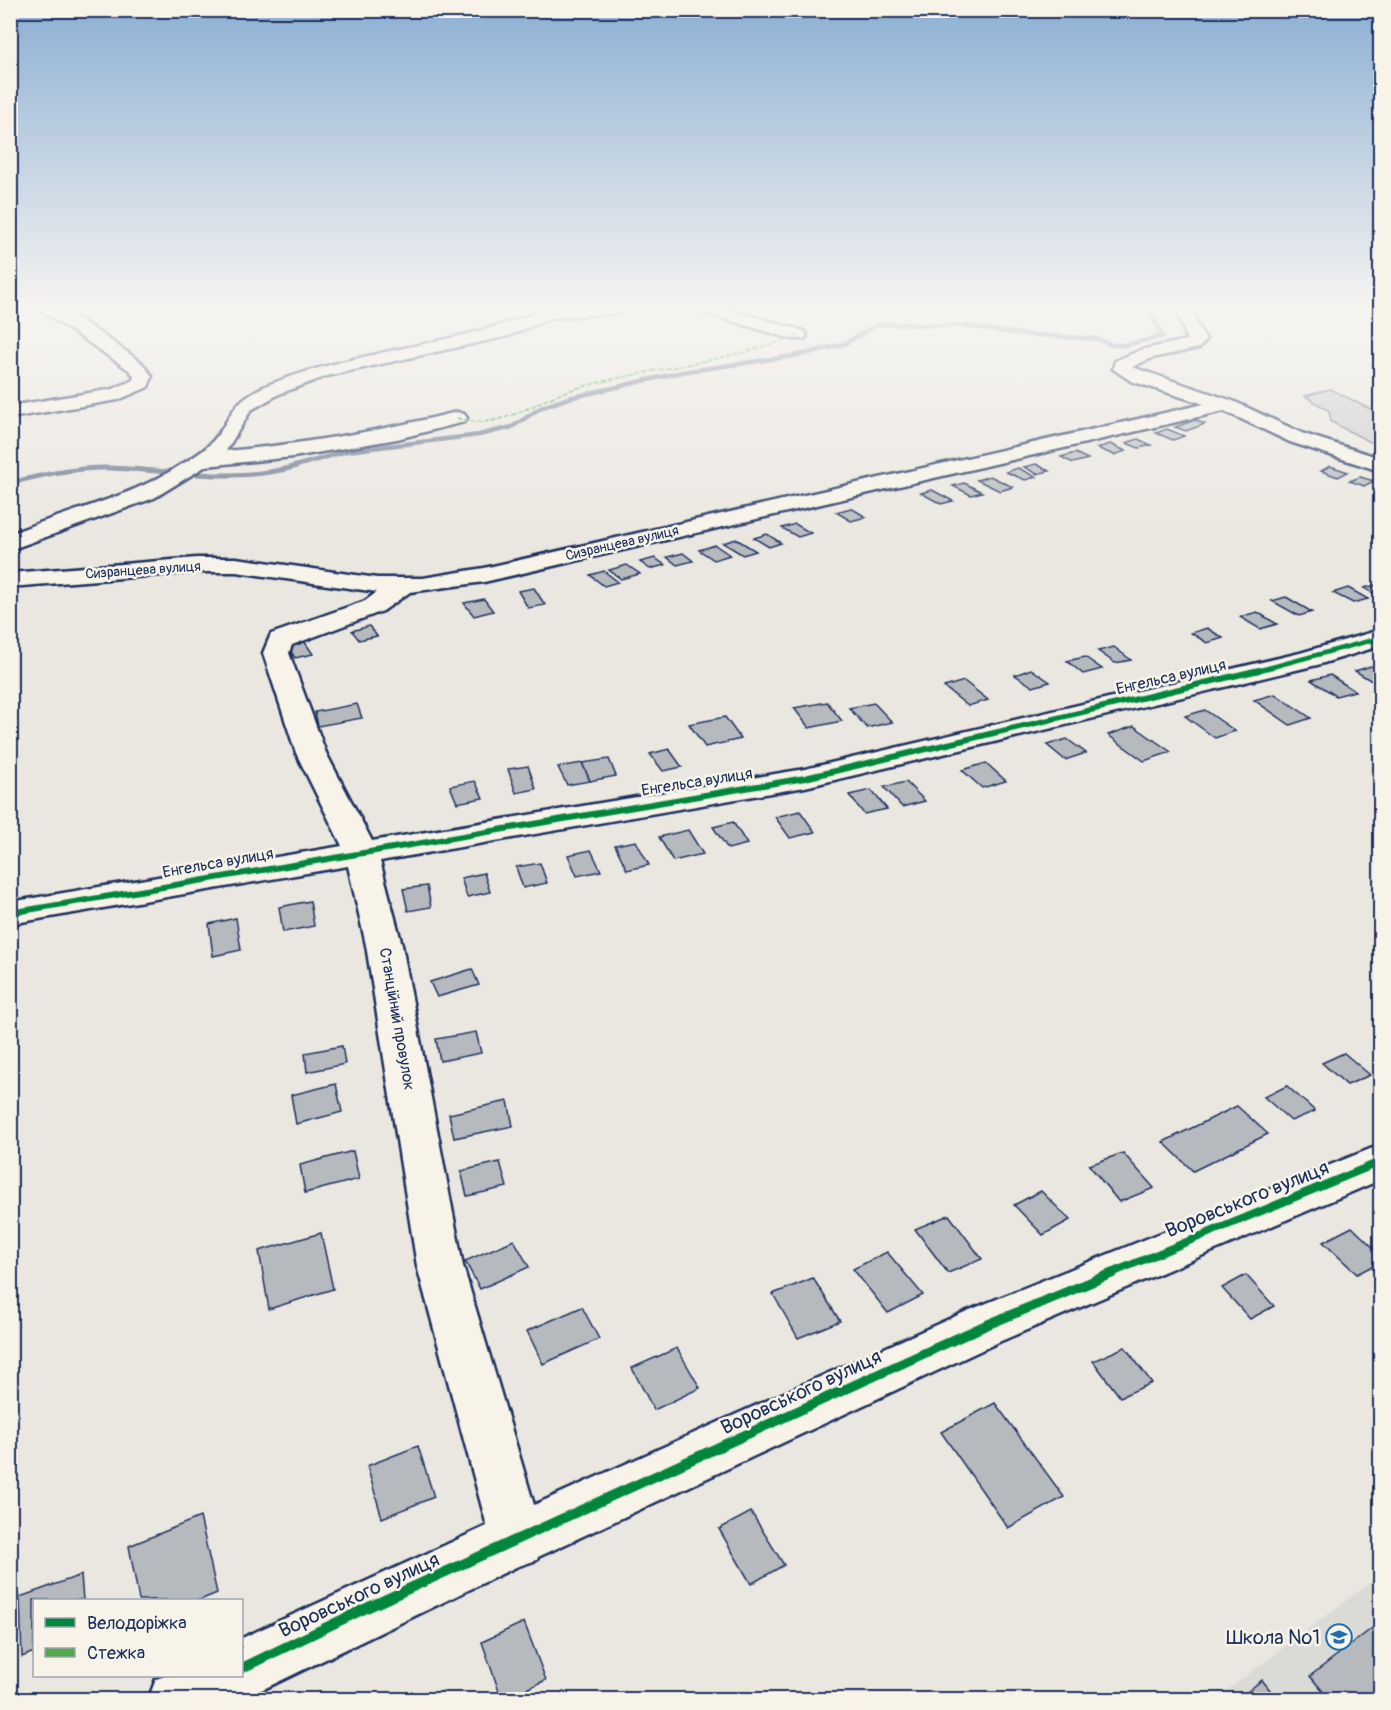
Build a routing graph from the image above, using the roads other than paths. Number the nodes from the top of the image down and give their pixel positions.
1 (131, 388) edge
2 (278, 388) edge
3 (1172, 388) edge
4 (1226, 405) junction
5 (10, 412) edge
6 (457, 418) dead end
7 (1380, 465) edge
8 (190, 468) junction
9 (10, 543) edge
10 (10, 580) edge
11 (403, 586) junction
12 (1380, 638) edge
13 (362, 852) junction
14 (10, 913) edge
15 (1380, 1162) edge
16 (518, 1541) junction
17 (243, 1668) edge
18 (225, 1677) edge
19 (177, 1700) edge

1 - 5 street
2 - 8 street
3 - 4 street
4 - 7 street
4 - 11 street, Сизранцева вулиця
6 - 8 street
8 - 9 street
10 - 11 street, Сизранцева вулиця
11 - 13 street, Станційний провулок
12 - 13 street, Енгельса вулиця
13 - 14 street, Енгельса вулиця
13 - 16 street, Станційний провулок
15 - 16 street, Воровського вулиця
16 - 17 street, Воровського вулиця
18 - 19 street

